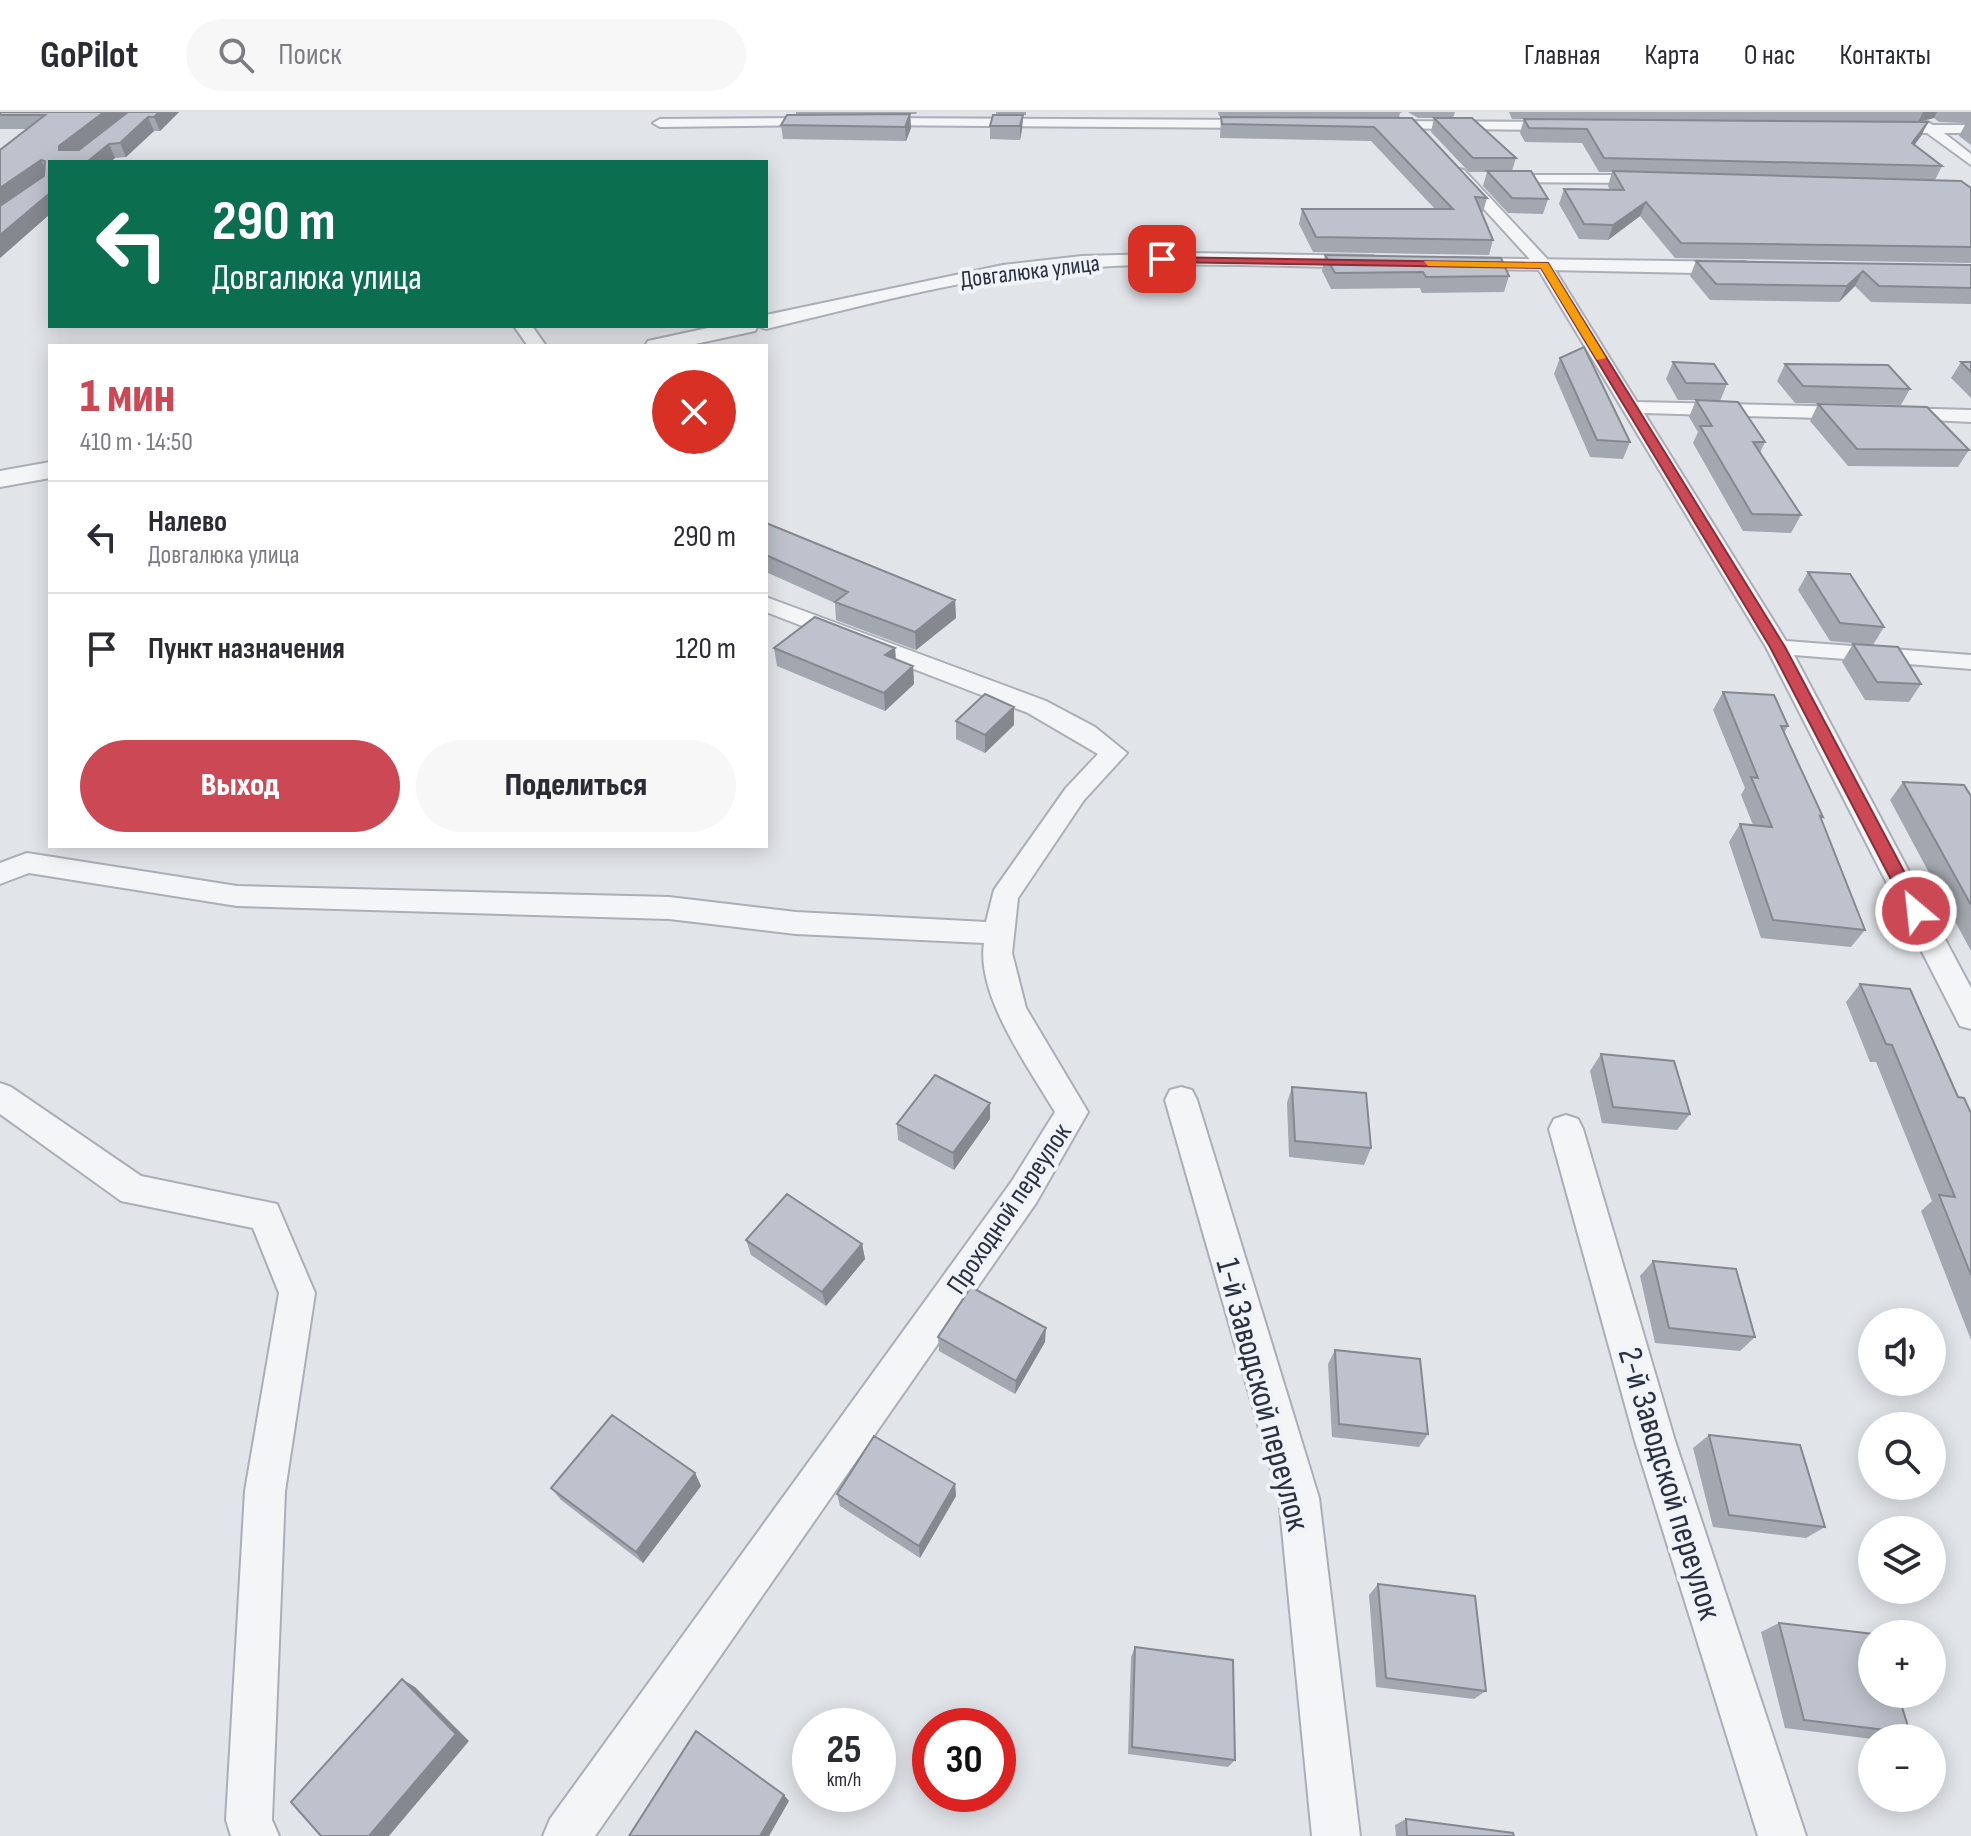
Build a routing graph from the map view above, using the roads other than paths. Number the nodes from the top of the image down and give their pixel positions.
1 (1401, 112) edge
2 (1907, 112) edge
3 (767, 118) edge
4 (843, 122) edge
5 (859, 122) edge
6 (660, 123) dead end
7 (1272, 124) edge
8 (1367, 125) edge
9 (1415, 125) junction
10 (1584, 126) edge
11 (1871, 129) edge
12 (1931, 129) junction
13 (1971, 129) edge
14 (1971, 161) edge
15 (1465, 179) junction
16 (1667, 179) edge
17 (1401, 263) edge
18 (1433, 263) edge
19 (1544, 265) junction
20 (1766, 269) edge
21 (768, 322) edge
22 (738, 328) edge
23 (665, 344) edge
24 (1631, 407) junction
25 (1971, 416) edge
26 (48, 470) edge
27 (0, 479) edge
28 (768, 605) edge
29 (1778, 647) junction
30 (1971, 662) edge
31 (0, 874) edge
32 (999, 933) junction
33 (1971, 1017) edge
34 (0, 1096) edge
35 (1181, 1100) dead end
36 (1566, 1129) dead end
37 (255, 1836) edge
38 (567, 1836) edge
39 (1336, 1836) edge
40 (1782, 1836) edge

1 - 9 street
2 - 12 street
3 - 4 street
3 - 6 street
5 - 7 street
8 - 9 street
9 - 10 street
9 - 15 street
11 - 12 street
12 - 13 street
12 - 14 street
15 - 16 street
15 - 19 street
17 - 21 street, Довгалюка улица
18 - 19 street
19 - 20 street
19 - 24 street
22 - 23 street
24 - 25 street
24 - 29 street
26 - 27 street
28 - 32 street, Проходной переулок
29 - 30 street
29 - 33 street
31 - 32 street
32 - 38 street, Проходной переулок
34 - 37 street
35 - 39 street, 1-й Заводской переулок
36 - 40 street, 2-й Заводской переулок

